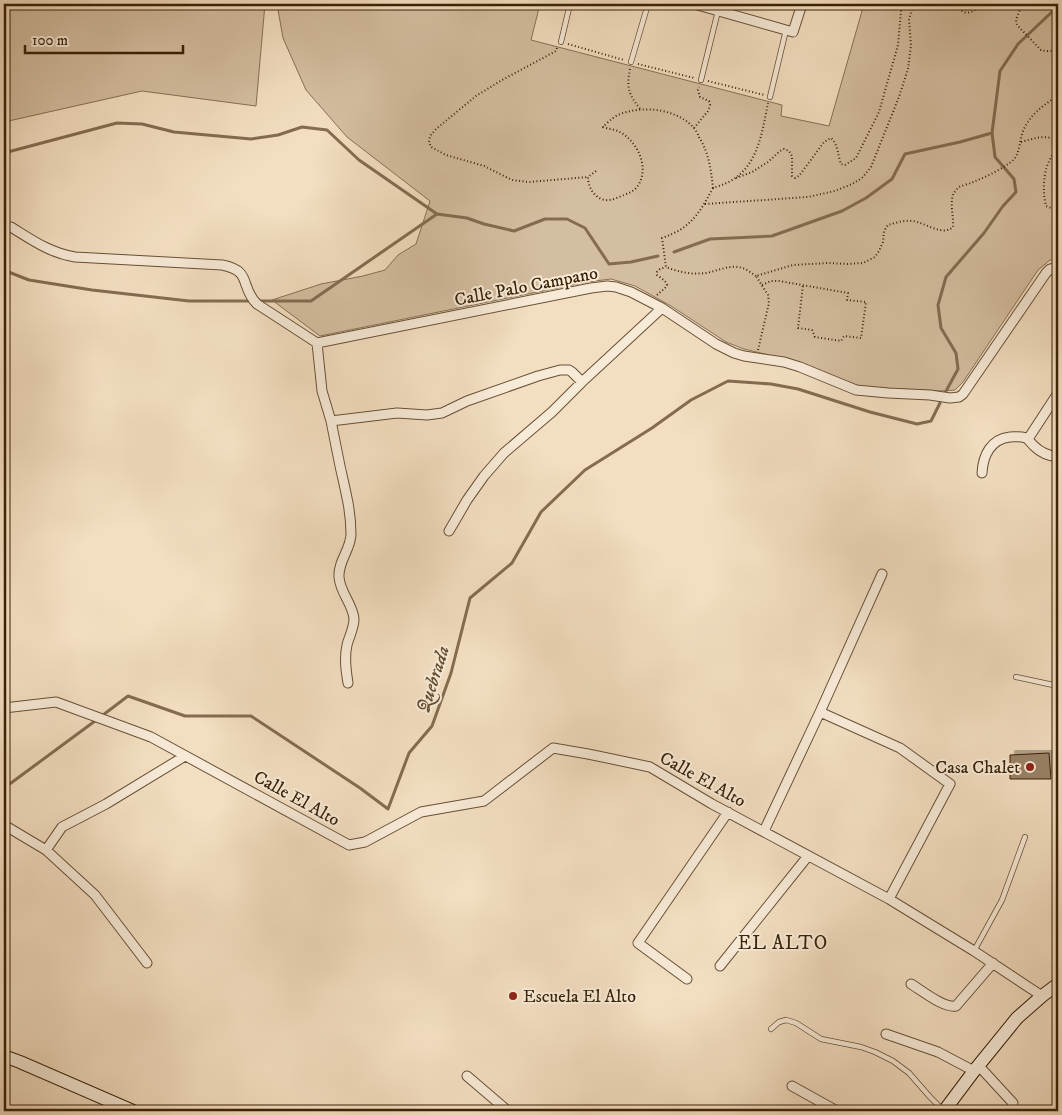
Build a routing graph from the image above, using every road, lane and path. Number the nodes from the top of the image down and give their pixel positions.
1 (570, 4) edge
2 (648, 4) edge
3 (694, 4) edge
4 (802, 4) edge
5 (903, 4) edge
6 (917, 4) edge
7 (959, 4) edge
8 (984, 4) edge
9 (1022, 4) edge
10 (718, 11) junction
11 (786, 30) junction
12 (561, 42) junction
13 (1058, 51) edge
14 (631, 62) junction
15 (701, 80) junction
16 (770, 96) junction
17 (1058, 96) edge
18 (641, 110) junction
19 (694, 128) junction
20 (1021, 142) junction
21 (596, 171) dead end
22 (588, 177) junction
23 (732, 180) junction
24 (713, 188) junction
25 (704, 204) junction
26 (1058, 205) edge
27 (11, 227) dead end
28 (666, 267) junction
29 (1058, 268) edge
30 (756, 276) junction
31 (762, 285) junction
32 (803, 285) junction
33 (650, 302) junction
34 (662, 308) junction
35 (317, 343) junction
36 (757, 358) junction
37 (582, 382) junction
38 (1058, 393) edge
39 (331, 421) junction
40 (1028, 439) junction
41 (1058, 457) edge
42 (982, 473) dead end
43 (450, 531) dead end
44 (882, 574) dead end
45 (1016, 677) dead end
46 (348, 683) dead end
47 (1058, 686) edge
48 (4, 708) edge
49 (820, 712) junction
50 (185, 756) junction
51 (1058, 756) edge
52 (1056, 761) dead end
53 (728, 812) junction
54 (4, 826) edge
55 (764, 832) junction
56 (1025, 837) dead end
57 (46, 850) junction
58 (808, 856) junction
59 (889, 899) junction
60 (974, 951) junction
61 (147, 963) dead end
62 (993, 963) junction
63 (720, 966) dead end
64 (688, 979) dead end
65 (911, 984) dead end
66 (1058, 986) edge
67 (1042, 996) junction
68 (770, 1030) dead end
69 (886, 1034) dead end
70 (4, 1056) edge
71 (976, 1068) junction
72 (466, 1076) dead end
73 (792, 1086) dead end
74 (1013, 1104) dead end
75 (134, 1111) edge
76 (508, 1111) edge
77 (837, 1111) edge
78 (944, 1111) edge

1 - 12 lane
2 - 14 lane
3 - 10 street
4 - 11 street
5 - 23 path
6 - 25 path
7 - 8 path
9 - 13 path
10 - 11 street
10 - 15 lane
11 - 16 lane
12 - 14 path
12 - 22 path
14 - 15 path
14 - 18 path
15 - 16 path
15 - 19 path
16 - 23 path
17 - 20 path
18 - 19 path
18 - 22 path
19 - 24 path
20 - 26 path
20 - 30 path
21 - 22 path
23 - 24 path
24 - 25 path
25 - 28 path
27 - 35 street
28 - 30 path
28 - 33 path
29 - 36 street, Calle Palo Campano
30 - 31 path
31 - 32 path
31 - 36 path
32 - 32 path
33 - 34 street, Calle Palo Campano
33 - 35 street, Calle Palo Campano
34 - 36 street, Calle Palo Campano
34 - 37 street
35 - 39 street
37 - 39 street
37 - 43 street
38 - 40 street
39 - 46 street
40 - 41 street
40 - 42 street
44 - 49 street
45 - 47 lane
48 - 50 street, Calle El Alto
49 - 55 street
49 - 59 street
50 - 53 street, Calle El Alto
50 - 57 street
51 - 52 lane
53 - 55 street, Calle El Alto
53 - 64 street
54 - 57 street
55 - 58 street, Calle El Alto
56 - 60 lane
57 - 61 street
58 - 59 street, Calle El Alto
58 - 63 street
59 - 60 street, Calle El Alto
60 - 62 street, Calle El Alto
62 - 65 street
62 - 67 street, Calle El Alto
66 - 67 main road
67 - 71 main road
68 - 78 lane
69 - 71 street
70 - 75 main road
71 - 74 street
71 - 78 main road
72 - 76 street
73 - 77 street

